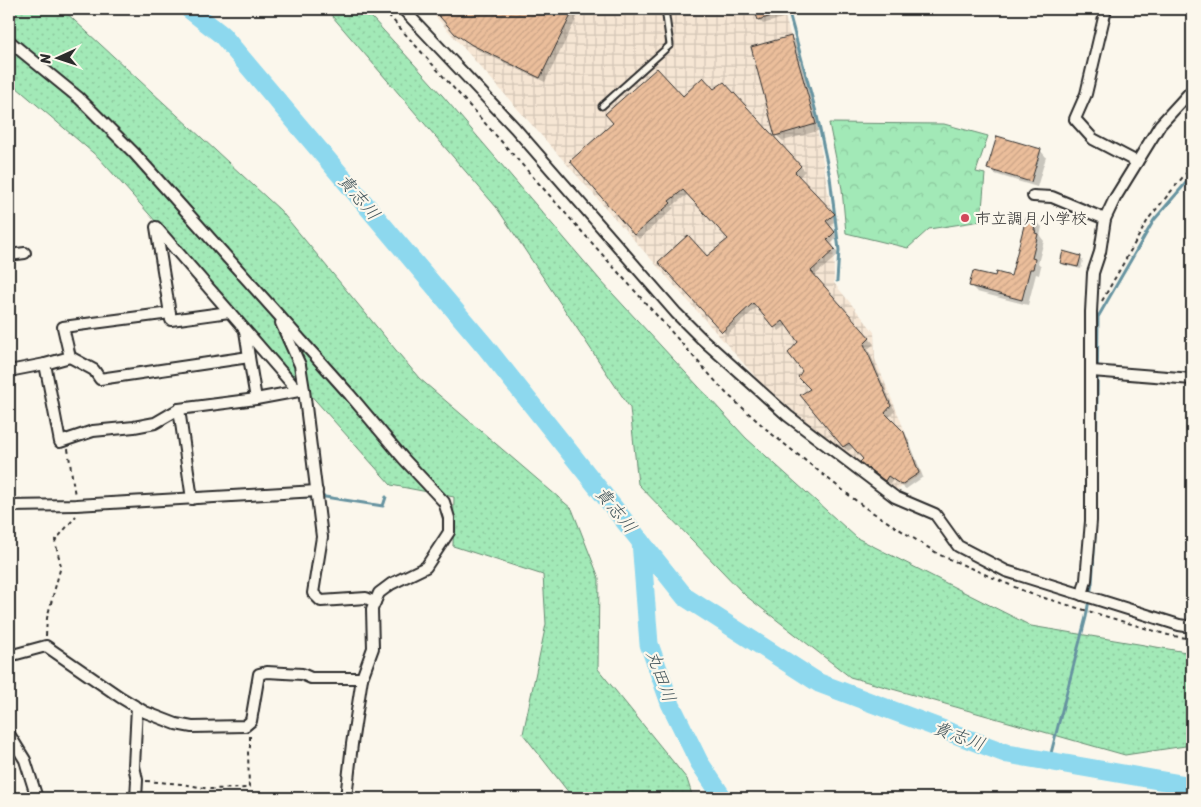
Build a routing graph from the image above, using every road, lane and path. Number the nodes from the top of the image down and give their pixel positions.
1 (402, 9) edge
2 (665, 9) edge
3 (1106, 9) edge
4 (9, 41) edge
5 (1192, 90) edge
6 (602, 106) dead end
7 (1137, 162) junction
8 (1192, 166) edge
9 (1033, 196) dead end
10 (1105, 219) junction
11 (25, 253) dead end
12 (9, 255) edge
13 (229, 312) junction
14 (1092, 312) junction
15 (170, 313) junction
16 (279, 318) junction
17 (245, 330) junction
18 (249, 357) junction
19 (70, 358) junction
20 (45, 364) junction
21 (9, 371) edge
22 (1092, 371) junction
23 (1192, 379) edge
24 (301, 391) junction
25 (256, 399) junction
26 (179, 409) junction
27 (67, 440) junction
28 (317, 491) junction
29 (192, 499) junction
30 (9, 506) edge
31 (76, 506) junction
32 (1082, 594) junction
33 (375, 602) junction
34 (1192, 627) edge
35 (46, 646) junction
36 (9, 656) edge
37 (362, 678) junction
38 (137, 707) junction
39 (251, 721) junction
40 (9, 734) edge
41 (137, 780) junction
42 (37, 798) edge
43 (136, 798) edge
44 (346, 798) edge

1 - 32 street
2 - 6 lane
3 - 7 street
4 - 16 street
5 - 7 street
7 - 10 street
8 - 14 path
9 - 10 street
10 - 14 street
11 - 12 street
13 - 15 street
13 - 15 street
13 - 17 street
14 - 22 street
15 - 19 street
16 - 24 street
16 - 33 street
17 - 18 street
17 - 24 street
18 - 19 street
18 - 25 street
19 - 20 street
20 - 21 street
20 - 27 street
22 - 23 street
22 - 32 street
24 - 25 street
24 - 28 street
25 - 26 street
26 - 27 street
26 - 29 street
27 - 31 path
28 - 29 street
28 - 33 street
29 - 31 street
30 - 31 street
31 - 35 path
32 - 34 street
33 - 37 street
35 - 36 street
35 - 38 street
37 - 39 street
37 - 44 street
38 - 39 street
38 - 41 street
39 - 41 path
40 - 42 street
41 - 43 street

